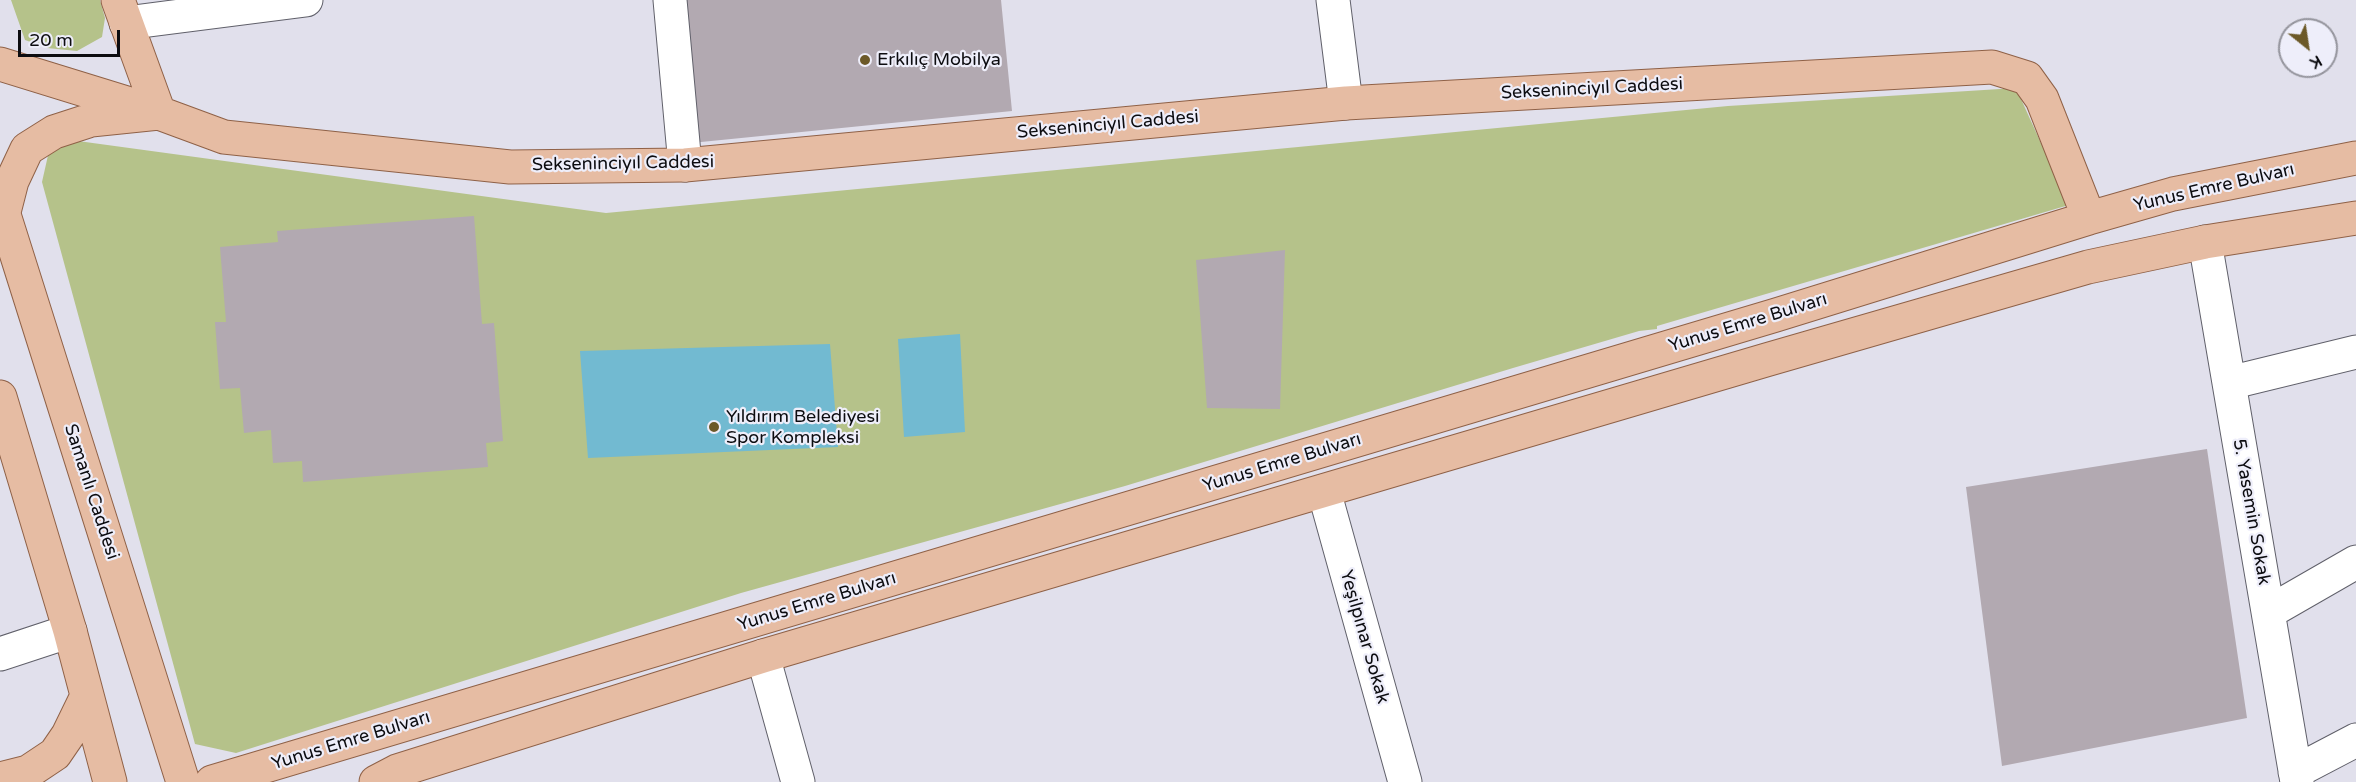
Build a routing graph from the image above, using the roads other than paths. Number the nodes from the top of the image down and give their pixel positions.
1 (306, 0) edge
2 (670, 0) edge
3 (1333, 0) edge
4 (122, 12) edge
5 (0, 64) edge
6 (1346, 103) junction
7 (159, 113) junction
8 (2356, 158) edge
9 (685, 165) junction
10 (2, 209) edge
11 (2089, 218) junction
12 (2356, 218) edge
13 (2205, 242) junction
14 (2356, 352) edge
15 (2229, 383) junction
16 (0, 397) edge
17 (7, 447) edge
18 (1324, 491) junction
19 (2356, 562) edge
20 (2269, 612) junction
21 (70, 631) junction
22 (0, 654) edge
23 (763, 656) junction
24 (87, 696) junction
25 (2356, 740) edge
26 (387, 777) edge
27 (2296, 777) edge
28 (0, 779) edge
29 (110, 782) edge
30 (183, 782) edge
31 (212, 782) edge
32 (365, 782) edge
33 (798, 782) edge
34 (1405, 782) edge

1 - 4 street
2 - 9 street
3 - 6 street
4 - 7 main road
5 - 7 main road, Sekseninciyıl Caddesi
6 - 9 main road, Sekseninciyıl Caddesi
6 - 11 main road, Sekseninciyıl Caddesi
7 - 9 main road, Sekseninciyıl Caddesi
7 - 10 main road
8 - 11 main road, Yunus Emre Bulvarı
10 - 30 main road, Samanlı Caddesi
11 - 31 main road, Yunus Emre Bulvarı
12 - 13 main road, Yunus Emre Bulvarı
13 - 15 street, 5. Yasemin Sokak
13 - 18 main road, Yunus Emre Bulvarı
14 - 15 street
15 - 20 street, 5. Yasemin Sokak
16 - 17 main road
17 - 21 main road
18 - 23 main road, Yunus Emre Bulvarı
18 - 34 street, Yeşilpınar Sokak
19 - 20 street
20 - 27 street, 5. Yasemin Sokak
21 - 22 street
21 - 24 main road
23 - 26 main road, Yunus Emre Bulvarı
23 - 33 street
24 - 28 main road
24 - 29 main road
25 - 27 street
26 - 32 main road, Yunus Emre Bulvarı

